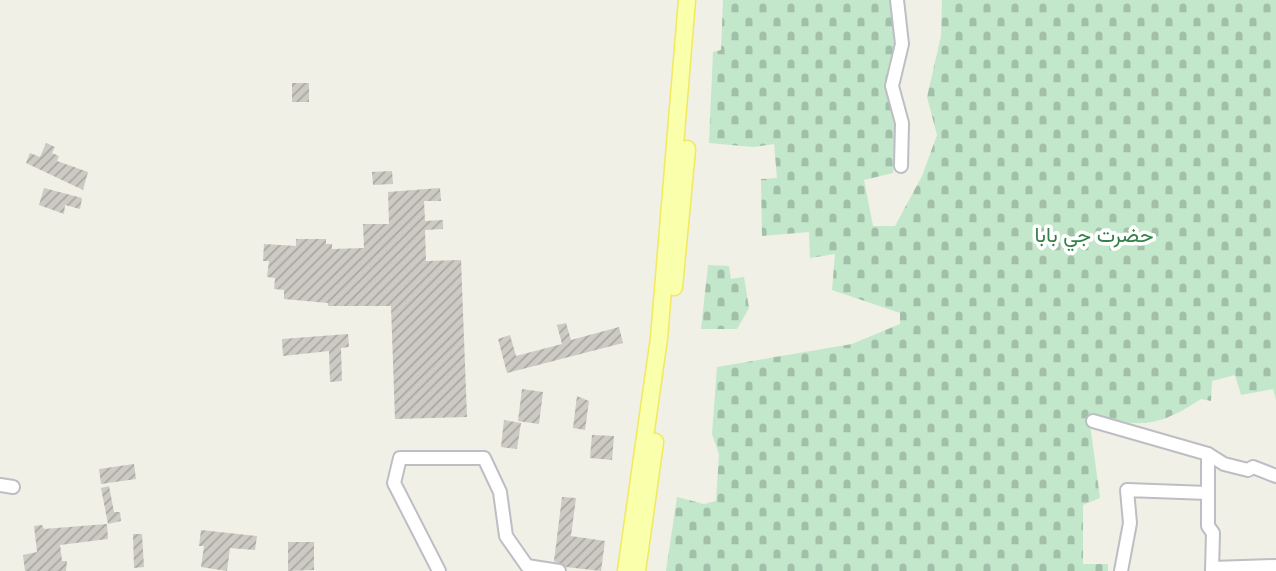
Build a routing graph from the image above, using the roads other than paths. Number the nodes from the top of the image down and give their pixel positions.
1 (687, 0) edge
2 (696, 0) edge
3 (897, 0) edge
4 (901, 166) dead end
5 (674, 239) junction
6 (1093, 421) dead end
7 (1208, 454) junction
8 (1276, 476) edge
9 (1208, 492) junction
10 (1276, 566) edge
11 (1212, 569) edge
12 (439, 571) edge
13 (559, 571) edge
14 (626, 571) edge
15 (637, 571) edge
16 (1121, 571) edge

1 - 5 main road
2 - 5 main road
3 - 4 street
5 - 14 main road
5 - 15 main road
6 - 7 street
7 - 8 street
7 - 9 street
9 - 11 street
9 - 16 street
10 - 11 street
12 - 13 street

